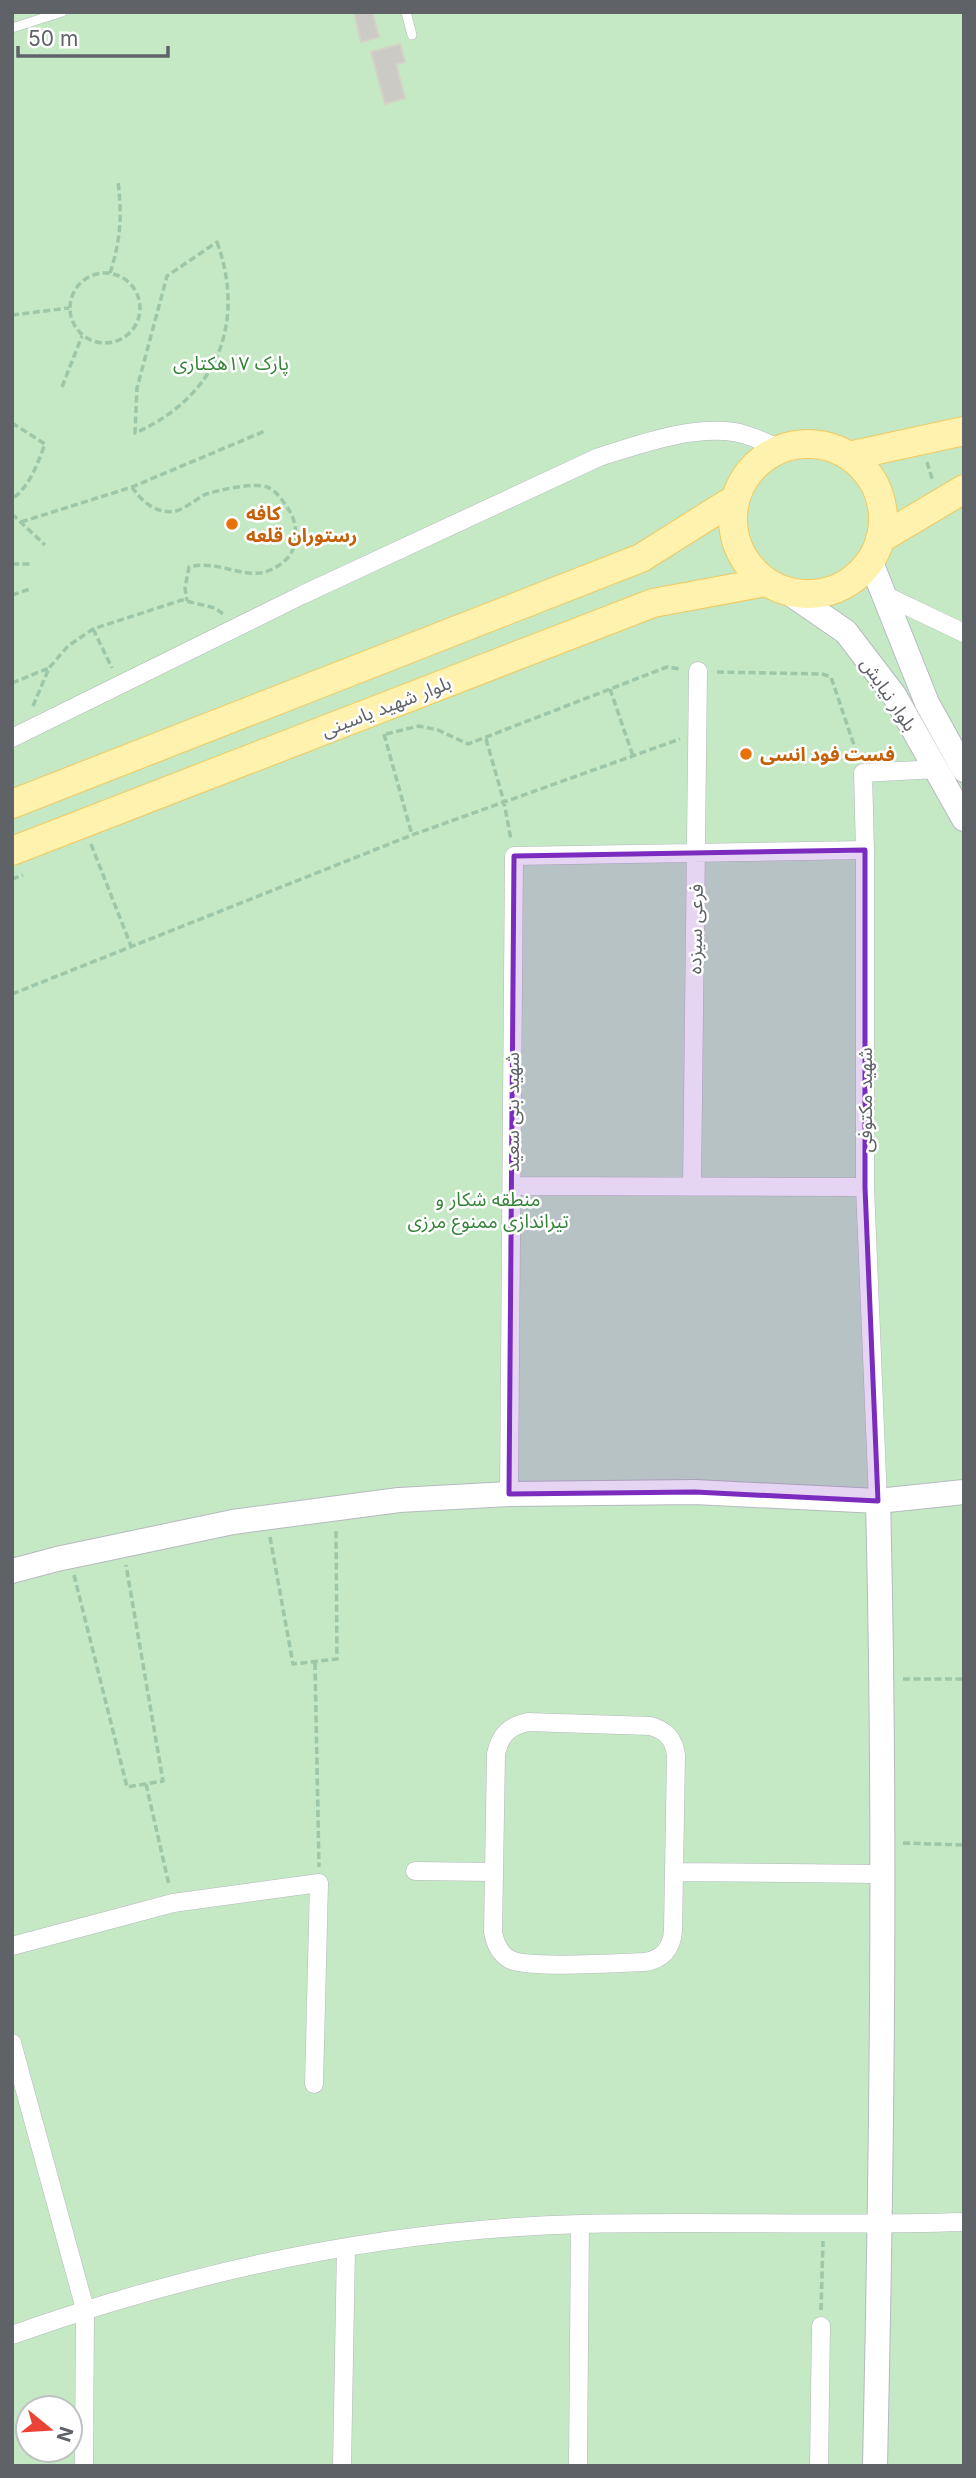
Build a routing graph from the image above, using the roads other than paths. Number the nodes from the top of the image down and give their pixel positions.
1 (62, 12) edge
2 (406, 12) edge
3 (12, 28) edge
4 (412, 35) dead end
5 (964, 431) edge
6 (781, 449) junction
7 (849, 456) junction
8 (952, 496) edge
9 (735, 499) junction
10 (875, 549) junction
11 (777, 587) junction
12 (884, 595) junction
13 (964, 633) edge
14 (698, 671) road end
15 (14, 737) edge
16 (937, 769) junction
17 (964, 770) edge
18 (12, 804) edge
19 (964, 819) edge
20 (865, 850) junction
21 (12, 851) edge
22 (696, 854) junction
23 (512, 1186) junction
24 (692, 1187) junction
25 (865, 1187) junction
26 (964, 1492) edge
27 (509, 1494) junction
28 (878, 1501) junction
29 (12, 1571) edge
30 (415, 1871) dead end
31 (494, 1872) junction
32 (674, 1872) junction
33 (881, 1874) junction
34 (12, 1946) edge
35 (12, 2043) edge
36 (314, 2084) dead end
37 (964, 2222) edge
38 (580, 2224) junction
39 (880, 2225) junction
40 (346, 2248) junction
41 (85, 2309) junction
42 (821, 2326) road end
43 (12, 2335) edge
44 (84, 2466) edge
45 (342, 2466) edge
46 (578, 2466) edge
47 (819, 2466) edge
48 (875, 2466) edge

1 - 3 lane
2 - 4 lane
5 - 7 main road
6 - 7 main road
6 - 9 main road
6 - 15 street
7 - 10 main road
8 - 10 main road
9 - 11 main road
9 - 18 main road
10 - 11 main road
10 - 12 street, بلوار نیایش
11 - 16 street, بلوار نیایش
11 - 21 main road, بلوار شهید یاسینی
12 - 13 street
12 - 17 street, بلوار نیایش
14 - 22 street, فرعی سیزده
16 - 19 street, بلوار نیایش
16 - 20 street, شهید مکتوفی
20 - 22 street
20 - 25 street, شهید مکتوفی
22 - 23 street, شهید بنی سعید
22 - 24 street, فرعی سیزده
23 - 24 street
23 - 27 street, شهید بنی سعید
24 - 25 street
25 - 28 street, شهید مکتوفی
26 - 28 street
27 - 28 street
27 - 29 street
28 - 33 street
30 - 31 street
31 - 32 street
31 - 32 street
32 - 33 street
33 - 39 street
34 - 36 street
35 - 41 street
37 - 39 street
38 - 39 street
38 - 40 street
38 - 46 street
39 - 48 street
40 - 41 street
40 - 45 street
41 - 43 street
41 - 44 street
42 - 47 street

